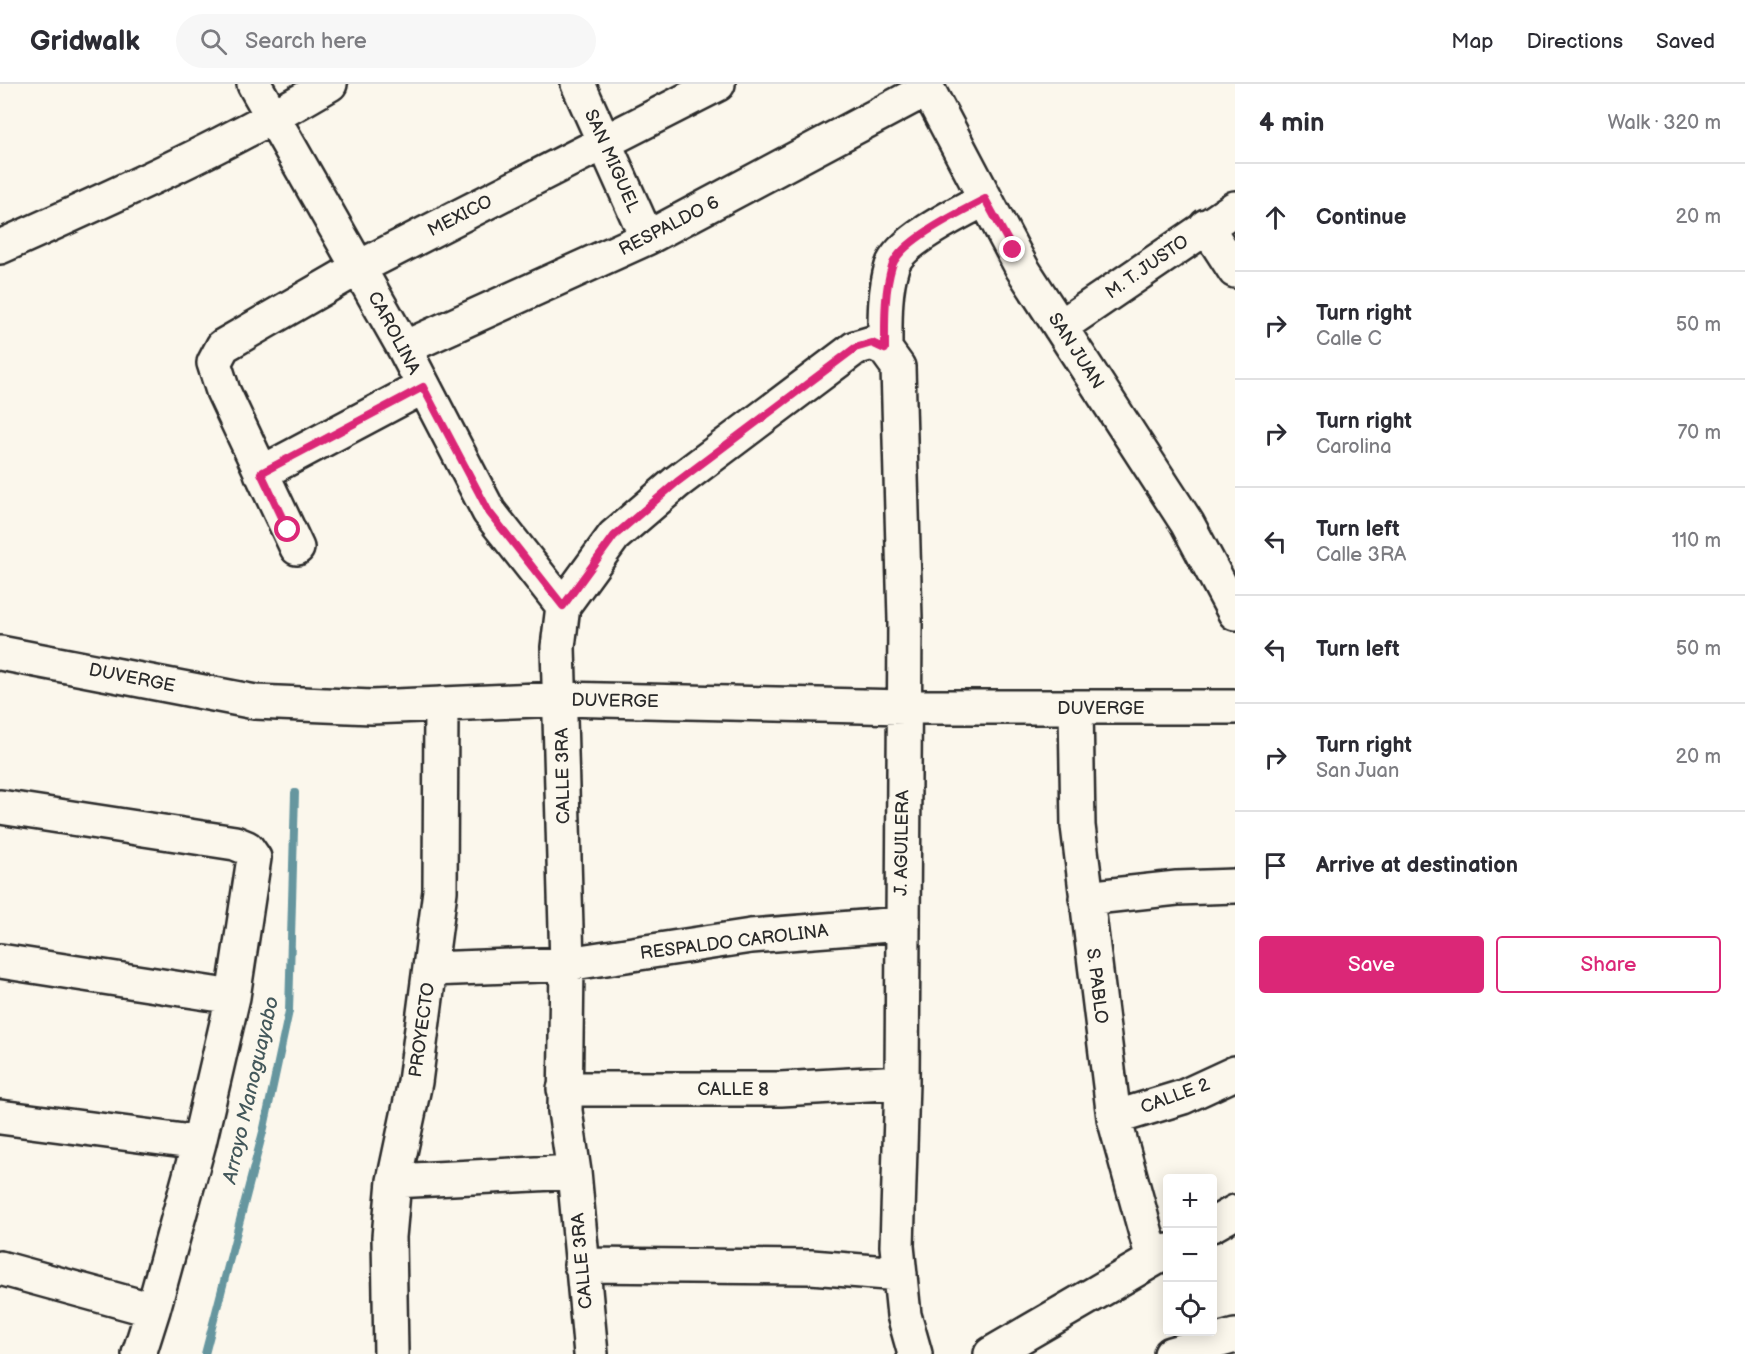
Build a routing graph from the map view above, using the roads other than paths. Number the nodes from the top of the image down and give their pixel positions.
1 (254, 84) edge
2 (330, 84) edge
3 (578, 84) edge
4 (718, 84) edge
5 (926, 87) edge
6 (272, 118) junction
7 (603, 143) junction
8 (985, 199) junction
9 (1235, 208) edge
10 (1206, 226) junction
11 (647, 238) junction
12 (0, 248) edge
13 (358, 268) junction
14 (1235, 271) edge
15 (1060, 327) junction
16 (878, 346) junction
17 (404, 348) junction
18 (423, 387) junction
19 (261, 473) junction
20 (297, 548) dead end
21 (563, 606) junction
22 (1235, 614) edge
23 (0, 652) edge
24 (561, 699) junction
25 (441, 704) junction
26 (904, 706) junction
27 (1235, 707) edge
28 (1076, 708) junction
29 (0, 807) edge
30 (1235, 886) edge
31 (1086, 898) junction
32 (901, 924) junction
33 (0, 961) edge
34 (567, 964) junction
35 (430, 969) junction
36 (232, 997) junction
37 (1235, 1072) edge
38 (902, 1083) junction
39 (564, 1089) junction
40 (0, 1117) edge
41 (1114, 1118) junction
42 (199, 1143) junction
43 (574, 1172) junction
44 (394, 1181) junction
45 (1235, 1212) edge
46 (1217, 1222) edge
47 (1160, 1255) edge
48 (581, 1264) junction
49 (0, 1268) edge
50 (900, 1274) junction
51 (153, 1310) junction
52 (1235, 1336) edge
53 (139, 1354) edge
54 (391, 1354) edge
55 (591, 1354) edge
56 (915, 1354) edge
57 (991, 1354) edge
58 (1171, 1354) edge

1 - 6 street, CAROLINA
2 - 6 street
3 - 7 street, SAN MIGUEL
4 - 7 street, MEXICO
5 - 8 street, SAN JUAN
5 - 11 street, RESPALDO 6
6 - 12 street
6 - 13 street, CAROLINA
7 - 11 street, SAN MIGUEL
7 - 13 street, MEXICO
8 - 15 street, SAN JUAN
8 - 16 street
9 - 10 street, M. T. JUSTO
10 - 14 street
10 - 15 street, M. T. JUSTO
11 - 17 street, RESPALDO 6
13 - 17 street, CAROLINA
13 - 19 street, MEXICO
15 - 22 street, SAN JUAN
16 - 21 street, CALLE 3RA
16 - 26 street, J. AGUILERA
17 - 18 street, CAROLINA
18 - 19 street
18 - 21 street, CAROLINA
19 - 20 street
21 - 24 street, CALLE 3RA
23 - 25 street, DUVERGE
24 - 25 street, DUVERGE
24 - 26 street, DUVERGE
24 - 34 street, CALLE 3RA
25 - 35 street, PROYECTO
26 - 28 street, DUVERGE
26 - 32 street, J. AGUILERA
27 - 28 street, DUVERGE
28 - 31 street, S. PABLO
29 - 36 street
30 - 31 street
31 - 41 street, S. PABLO
32 - 34 street, RESPALDO CAROLINA
32 - 38 street, J. AGUILERA
33 - 36 street
34 - 35 street, RESPALDO CAROLINA
34 - 39 street, CALLE 3RA
35 - 44 street, PROYECTO
36 - 42 street
37 - 41 street, CALLE 2
38 - 39 street, CALLE 8
38 - 50 street, J. AGUILERA
39 - 43 street, CALLE 3RA
40 - 42 street
41 - 47 street, S. PABLO
42 - 51 street
43 - 44 street
43 - 48 street, CALLE 3RA
44 - 54 street, PROYECTO
45 - 46 street
47 - 57 street
48 - 50 street
48 - 55 street, CALLE 3RA
49 - 51 street
50 - 56 street, J. AGUILERA
51 - 53 street
52 - 58 street

